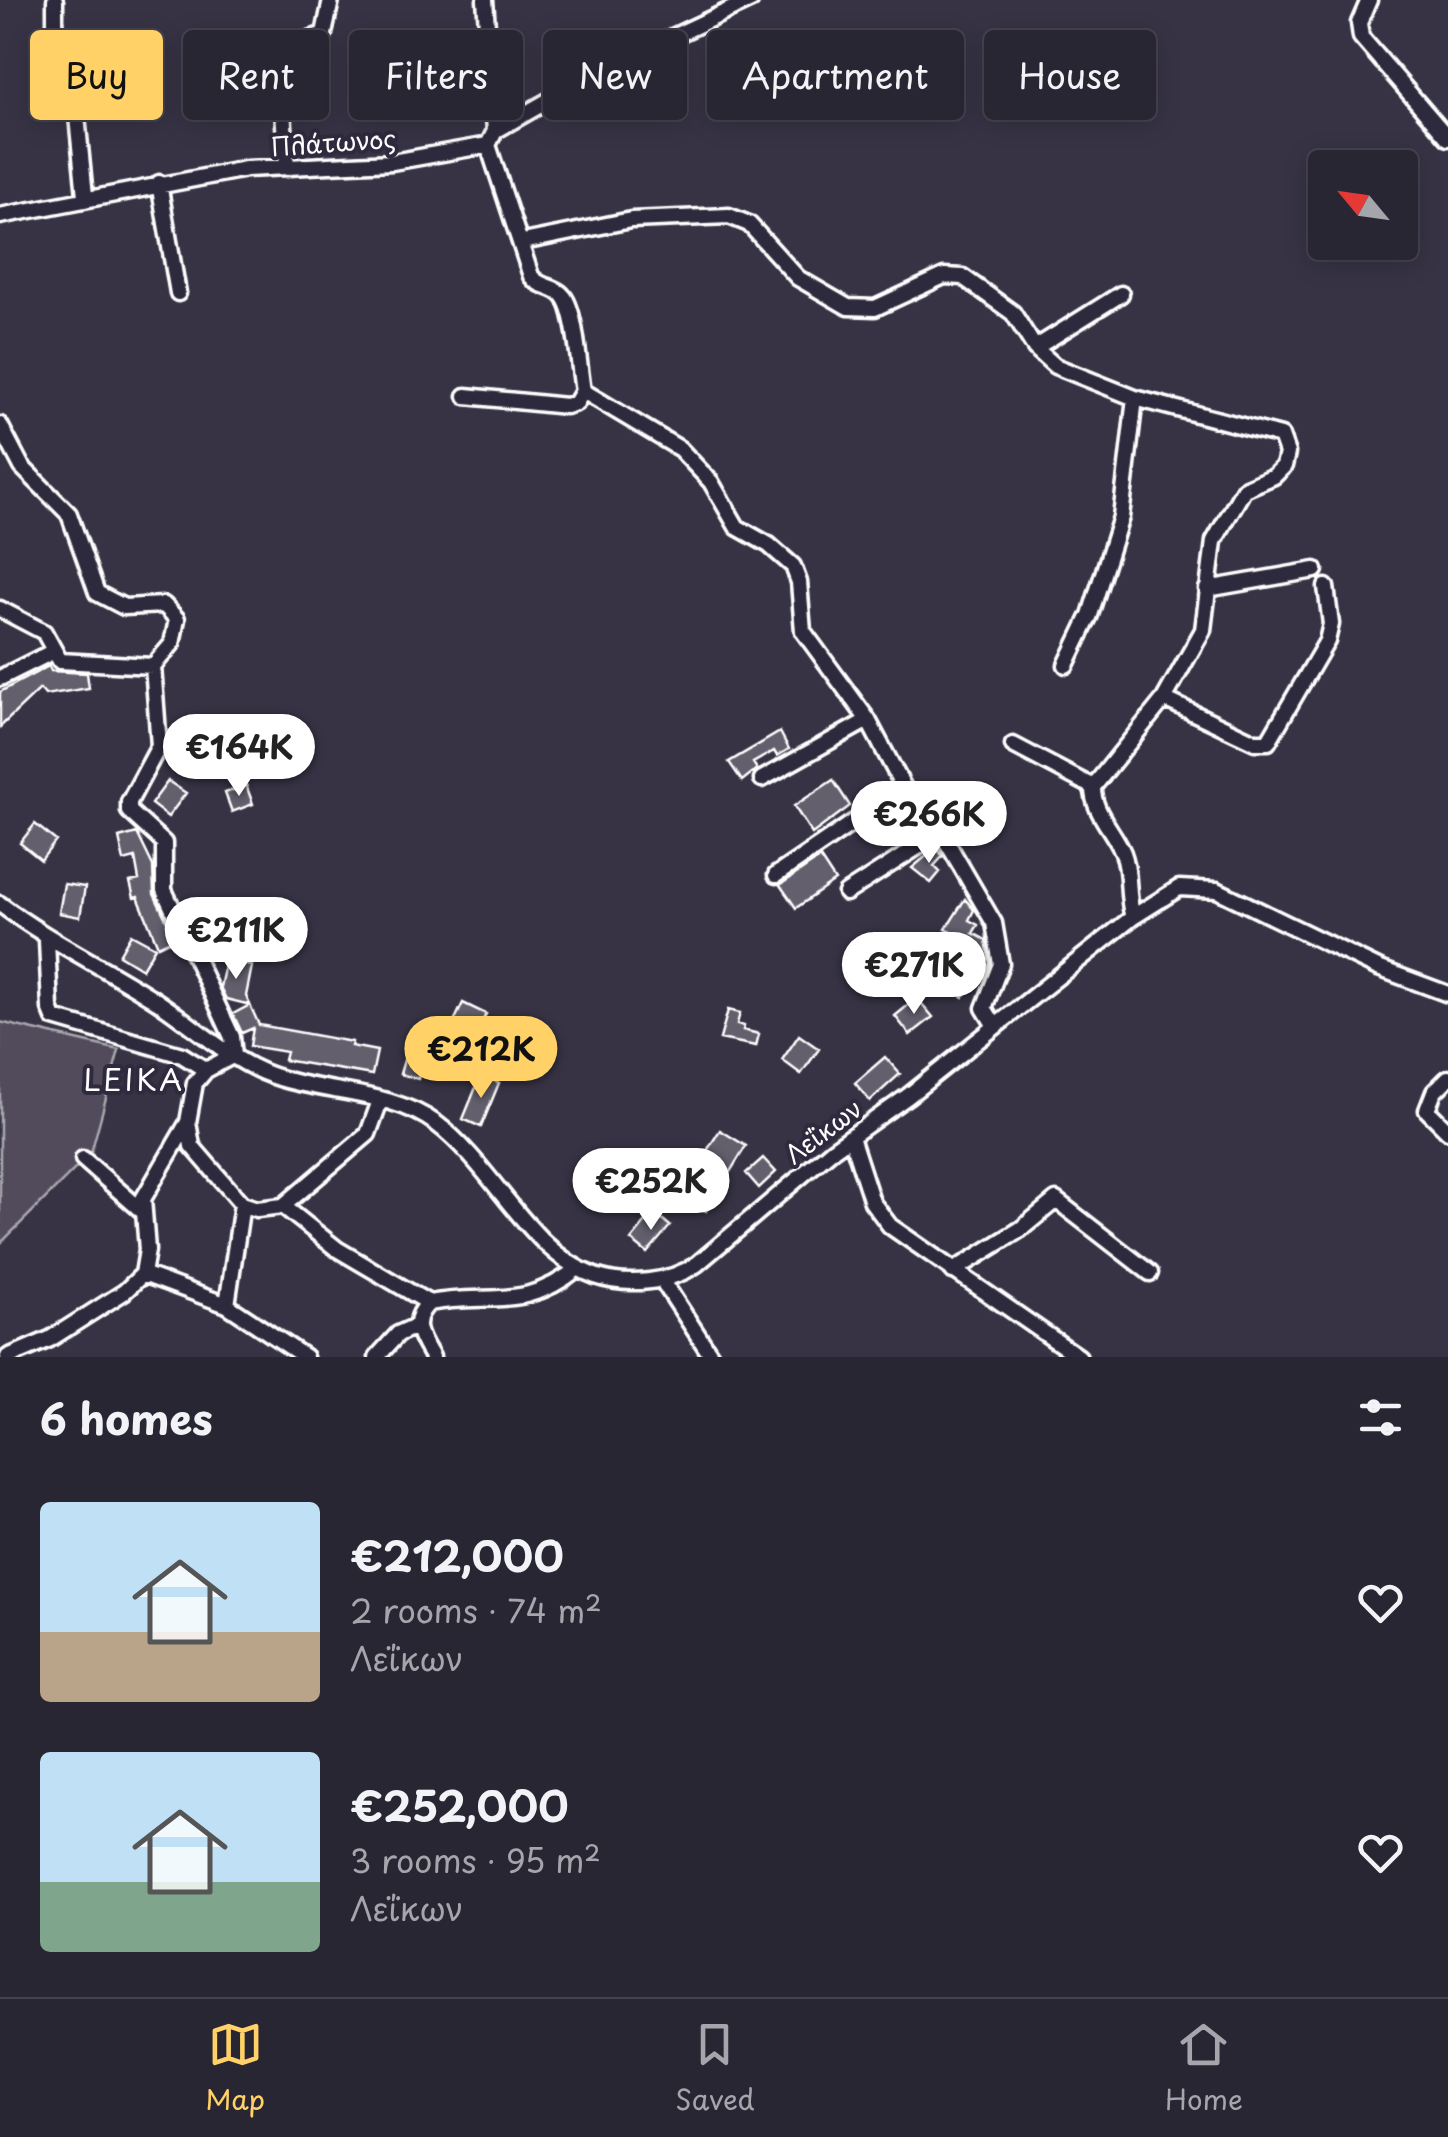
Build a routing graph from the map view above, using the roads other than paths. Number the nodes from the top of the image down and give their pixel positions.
1 (55, 0) edge
2 (331, 0) edge
3 (484, 0) edge
4 (751, 0) edge
5 (1369, 0) edge
6 (491, 138) junction
7 (1448, 138) edge
8 (287, 168) junction
9 (158, 183) junction
10 (85, 196) junction
11 (0, 216) edge
12 (523, 242) junction
13 (178, 293) dead end
14 (1121, 294) dead end
15 (1035, 348) junction
16 (583, 391) junction
17 (466, 396) dead end
18 (1135, 398) junction
19 (0, 425) edge
20 (1315, 570) dead end
21 (1326, 587) dead end
22 (1207, 590) junction
23 (0, 609) edge
24 (52, 652) junction
25 (1066, 665) dead end
26 (153, 666) junction
27 (0, 678) edge
28 (1164, 699) junction
29 (868, 720) junction
30 (1013, 745) dead end
31 (762, 779) dead end
32 (1093, 786) junction
33 (904, 788) junction
34 (940, 832) junction
35 (776, 875) dead end
36 (846, 893) dead end
37 (0, 904) edge
38 (1133, 917) junction
39 (47, 940) junction
40 (1448, 994) edge
41 (995, 1026) junction
42 (234, 1055) junction
43 (206, 1070) junction
44 (1448, 1078) edge
45 (380, 1101) junction
46 (188, 1122) junction
47 (1448, 1131) edge
48 (851, 1137) junction
49 (83, 1159) dead end
50 (242, 1204) junction
51 (283, 1206) junction
52 (141, 1210) junction
53 (578, 1268) junction
54 (953, 1271) junction
55 (143, 1274) junction
56 (1150, 1274) dead end
57 (662, 1280) junction
58 (429, 1303) junction
59 (226, 1306) junction
60 (416, 1326) junction
61 (8, 1357) edge
62 (305, 1357) edge
63 (377, 1357) edge
64 (432, 1357) edge
65 (712, 1357) edge
66 (1080, 1357) edge

1 - 10 street
2 - 8 street
3 - 6 street
4 - 6 street, Πλάτωνος
5 - 7 street
6 - 8 street, Πλάτωνος
6 - 12 street
8 - 9 street, Πλάτωνος
9 - 10 street, Πλάτωνος
9 - 13 street
10 - 11 street, Πλάτωνος
12 - 15 street
12 - 16 street
14 - 15 street
15 - 18 street
16 - 17 street
16 - 29 street
18 - 22 street
18 - 25 street
19 - 26 street
20 - 22 street
21 - 28 street
22 - 28 street
23 - 24 street
24 - 26 street
24 - 27 street
26 - 42 street
28 - 32 street
29 - 31 street
29 - 33 street
30 - 32 street
32 - 38 street
33 - 34 street
33 - 35 street
34 - 36 street
34 - 41 street
37 - 39 street
38 - 40 street, Λεΐκων
38 - 41 street, Λεΐκων
39 - 42 street
39 - 43 street
41 - 48 street, Λεΐκων
42 - 43 street
42 - 45 street
43 - 46 street
44 - 47 street
45 - 51 street
45 - 53 street
46 - 50 street
46 - 52 street
48 - 54 street
48 - 57 street, Λεΐκων
49 - 52 street
50 - 51 street
50 - 59 street
51 - 58 street
52 - 55 street
53 - 57 street
53 - 58 street
54 - 56 street
54 - 66 street
55 - 59 street
55 - 61 street
57 - 65 street
58 - 60 street
59 - 62 street
60 - 63 street
60 - 64 street

